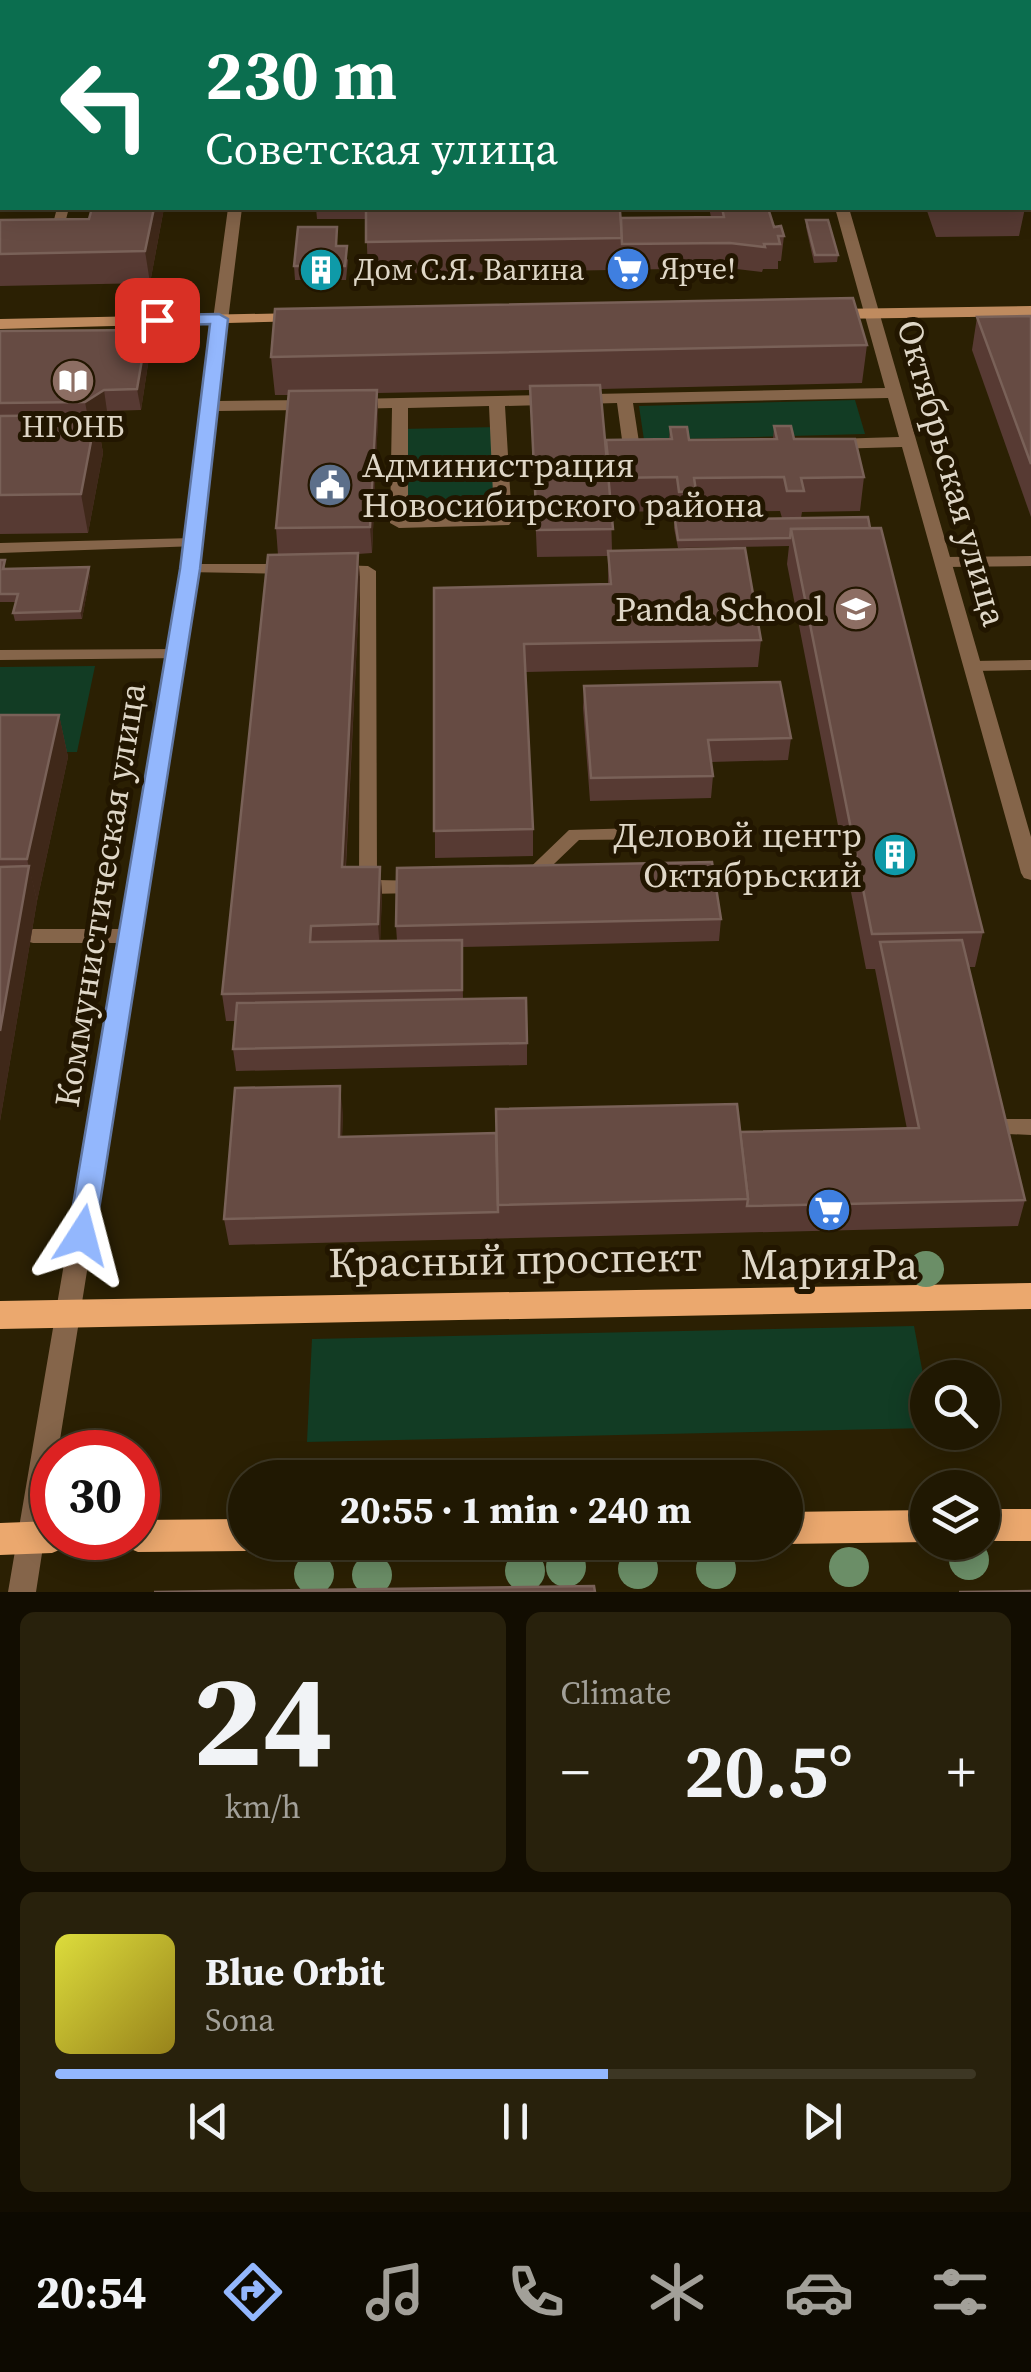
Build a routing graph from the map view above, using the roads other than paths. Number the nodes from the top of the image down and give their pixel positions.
1 (62, 210) edge
2 (235, 210) edge
3 (843, 210) edge
4 (36, 238) edge
5 (1031, 311) edge
6 (815, 314) edge
7 (872, 314) junction
8 (318, 318) edge
9 (219, 319) junction
10 (0, 324) edge
11 (896, 393) junction
12 (624, 399) junction
13 (497, 401) junction
14 (400, 404) junction
15 (209, 406) junction
16 (910, 442) junction
17 (821, 444) edge
18 (669, 446) edge
19 (193, 543) junction
20 (0, 548) edge
21 (1031, 561) edge
22 (944, 562) junction
23 (190, 569) junction
24 (177, 654) junction
25 (0, 655) edge
26 (1031, 664) edge
27 (973, 666) junction
28 (673, 832) dead end
29 (1031, 873) edge
30 (503, 884) edge
31 (445, 885) edge
32 (33, 936) dead end
33 (131, 936) junction
34 (994, 1127) edge
35 (1031, 1127) edge
36 (1031, 1296) edge
37 (69, 1312) junction
38 (0, 1315) edge
39 (1000, 1525) edge
40 (1031, 1525) edge
41 (910, 1526) edge
42 (803, 1528) edge
43 (228, 1535) edge
44 (160, 1536) edge
45 (28, 1538) edge
46 (22, 1592) edge

1 - 4 lane
2 - 9 street, Коммунистическая улица
3 - 7 street, Октябрьская улица
5 - 7 street
6 - 7 street
7 - 11 street, Октябрьская улица
8 - 9 street
9 - 10 street
9 - 15 street, Коммунистическая улица
11 - 12 street
11 - 16 street, Октябрьская улица
12 - 13 street
12 - 18 street
13 - 14 street
13 - 14 street
14 - 15 street
15 - 19 street, Коммунистическая улица
16 - 17 street
16 - 22 street, Октябрьская улица
19 - 20 lane
19 - 23 street, Коммунистическая улица
21 - 22 lane
22 - 27 street, Октябрьская улица
23 - 24 street, Коммунистическая улица
23 - 31 lane
24 - 25 lane
24 - 33 street, Коммунистическая улица
26 - 27 lane
27 - 29 street, Октябрьская улица
28 - 30 lane
32 - 33 lane
33 - 37 street, Коммунистическая улица
34 - 35 lane
36 - 37 main road, Красный проспект
37 - 38 main road, Красный проспект
37 - 45 street, Коммунистическая улица
39 - 40 main road
41 - 42 main road
43 - 44 main road
45 - 46 street, Коммунистическая улица

